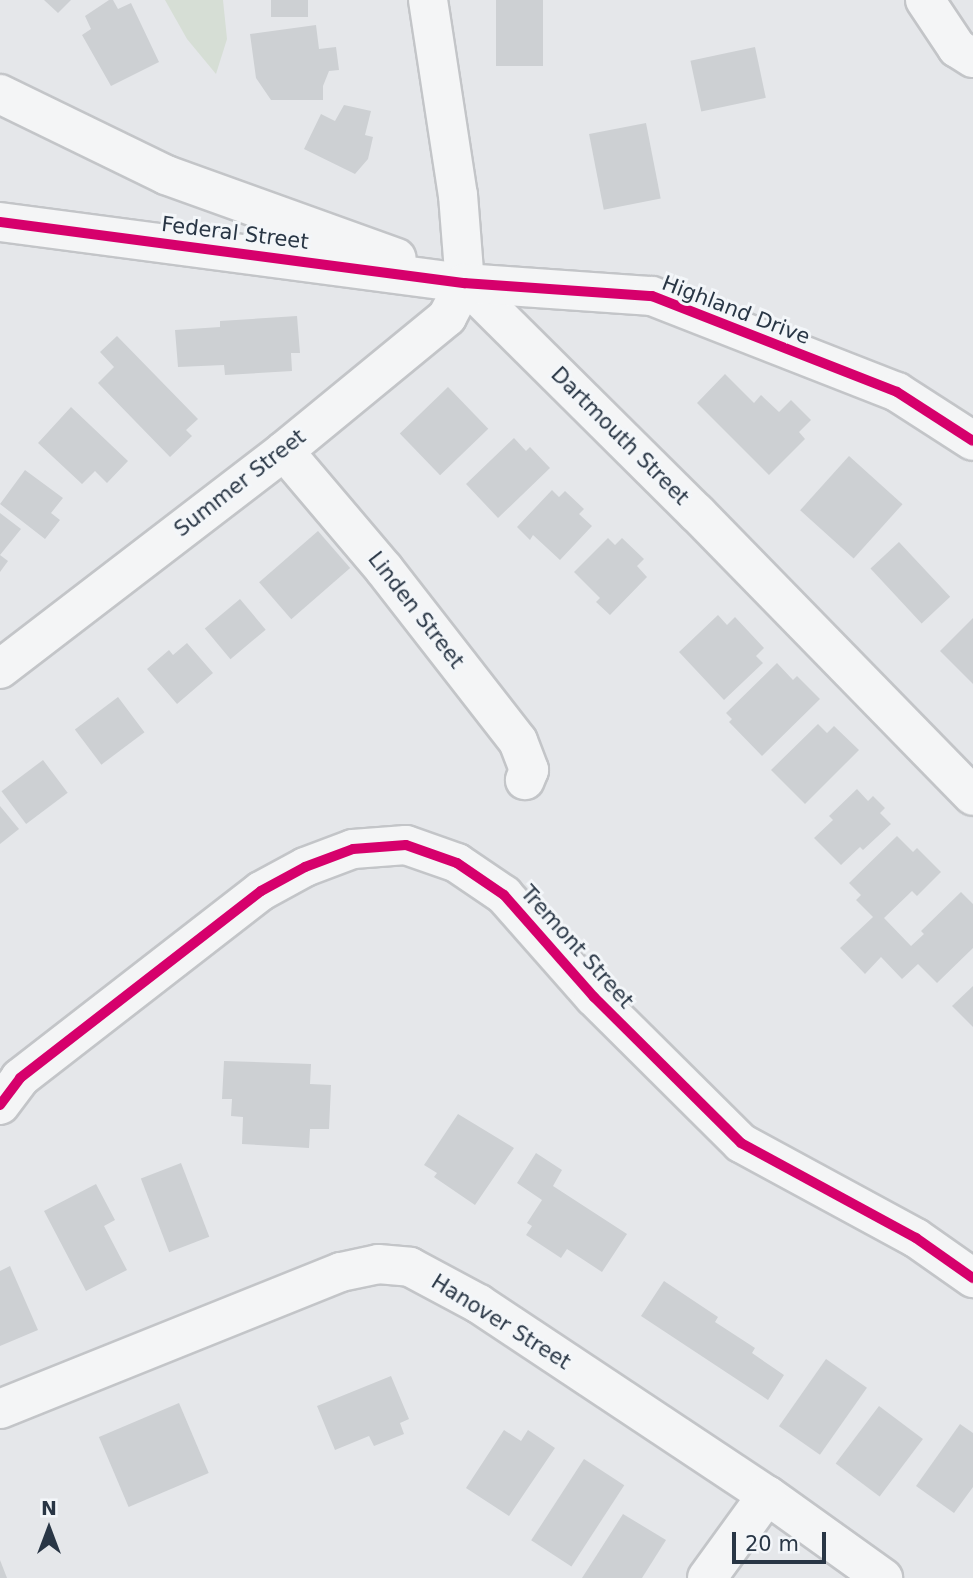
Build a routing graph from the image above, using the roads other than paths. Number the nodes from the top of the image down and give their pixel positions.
1 (428, 0) edge
2 (925, 0) edge
3 (973, 58) edge
4 (0, 94) edge
5 (0, 222) edge
6 (465, 283) junction
7 (973, 441) edge
8 (284, 450) junction
9 (0, 668) edge
10 (525, 780) dead end
11 (973, 796) edge
12 (0, 1105) edge
13 (973, 1278) edge
14 (0, 1409) edge
15 (767, 1494) junction
16 (708, 1578) edge
17 (883, 1578) edge

1 - 6 street
2 - 3 street
4 - 6 street
5 - 6 street, Federal Street
6 - 7 street, Highland Drive
6 - 8 street, Summer Street
6 - 11 street, Dartmouth Street
8 - 9 street, Summer Street
8 - 10 street, Linden Street
12 - 13 street, Tremont Street
14 - 15 street, Hanover Street
15 - 16 street
15 - 17 street, Hanover Street

